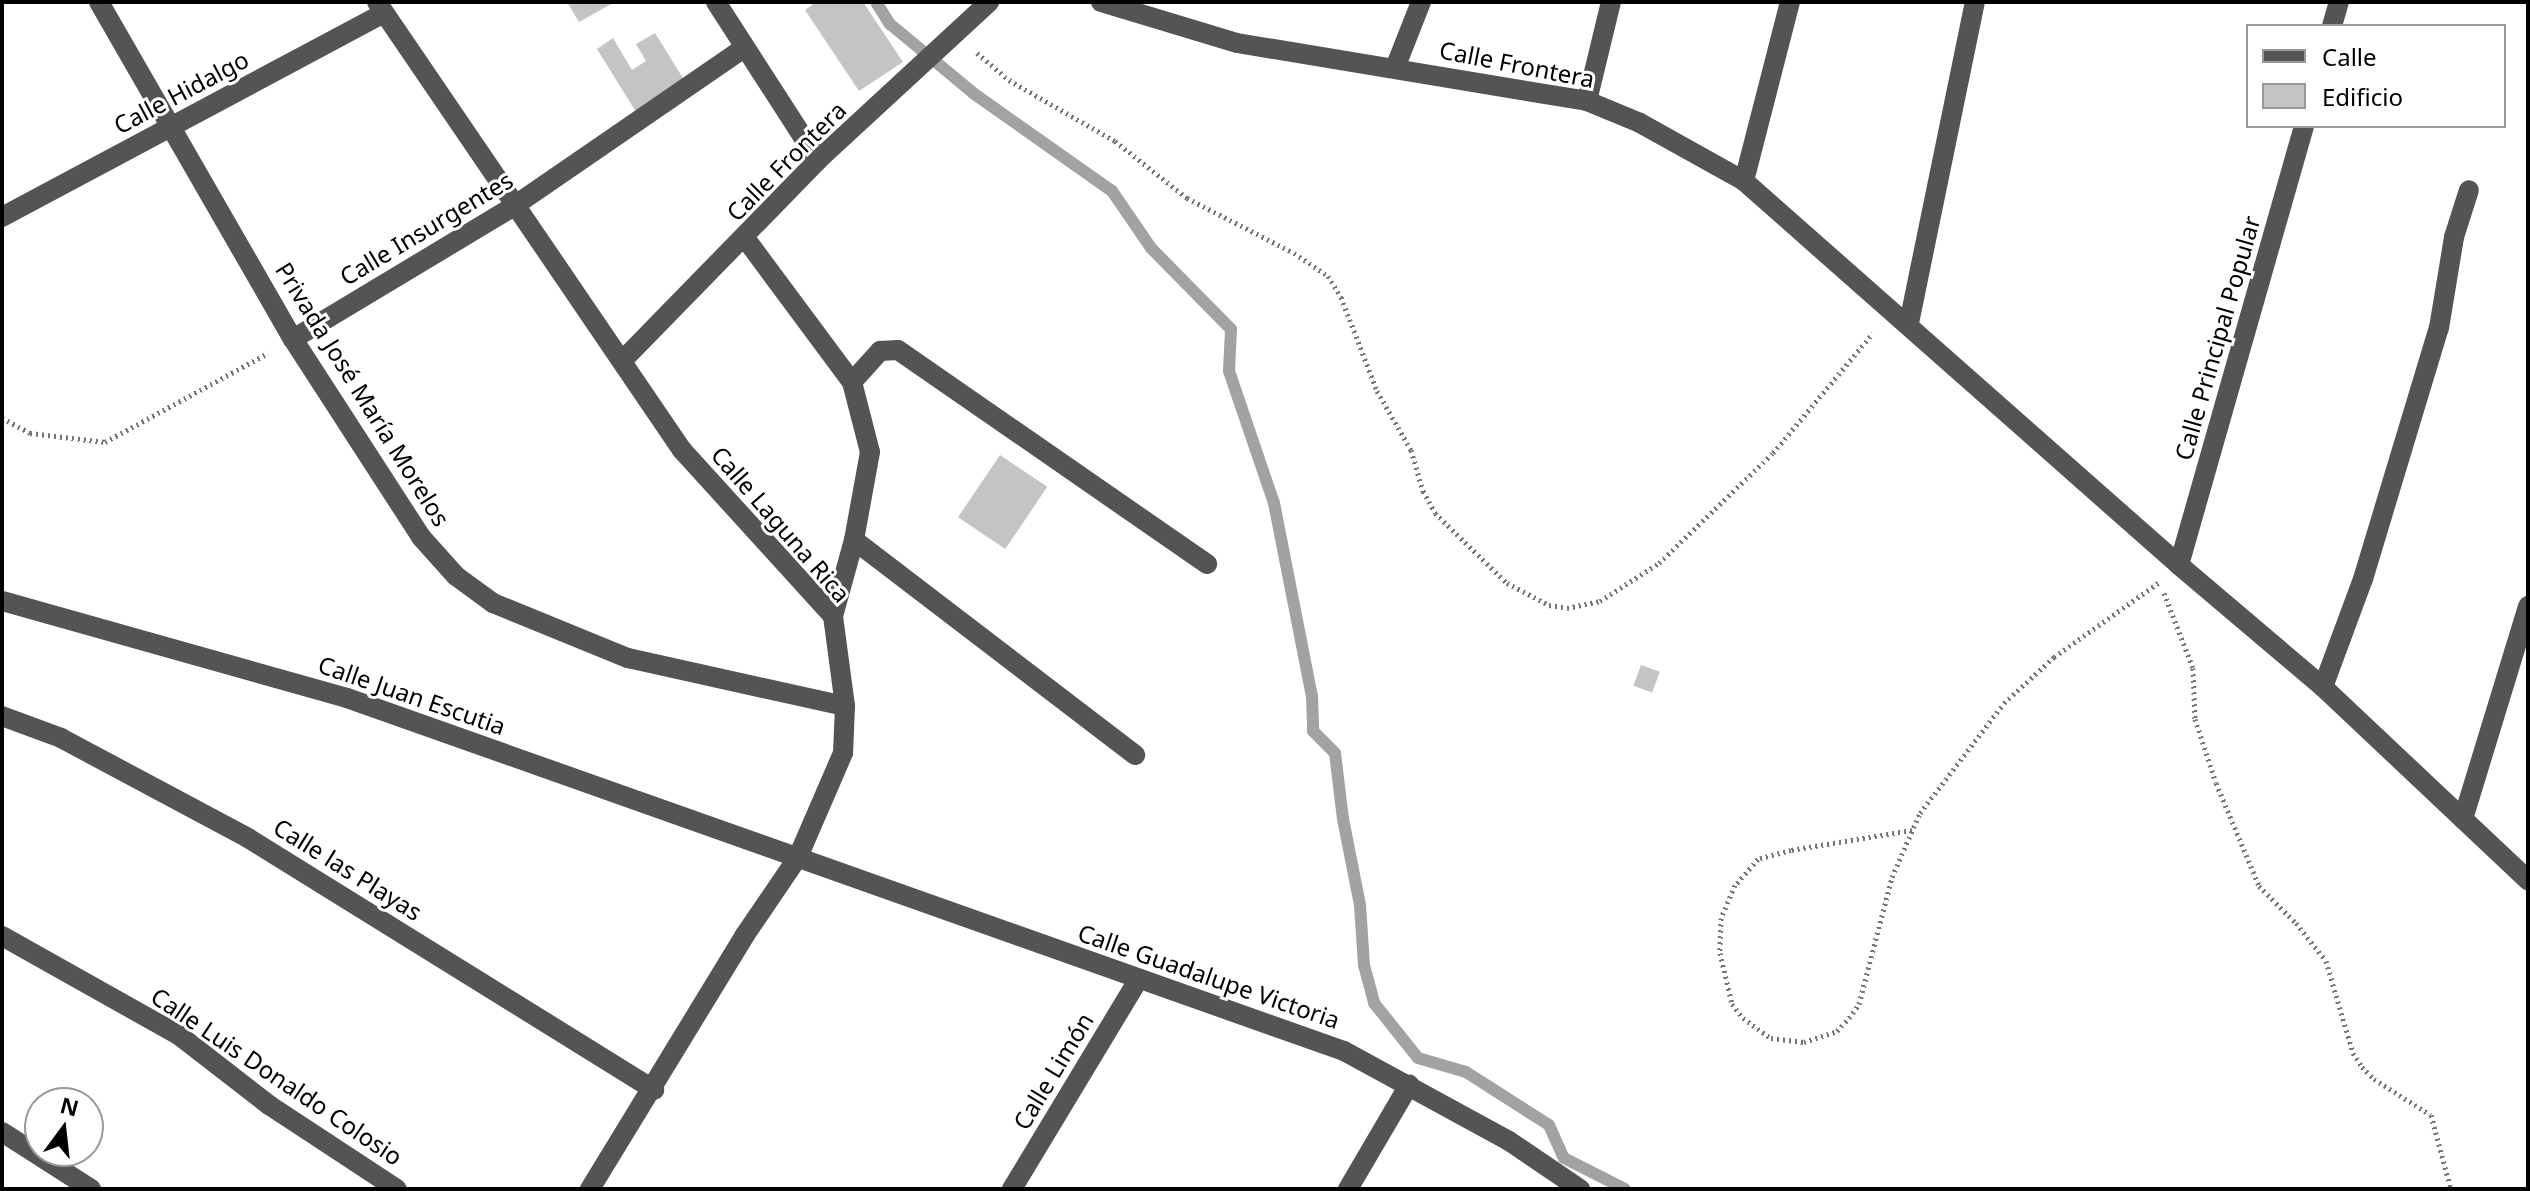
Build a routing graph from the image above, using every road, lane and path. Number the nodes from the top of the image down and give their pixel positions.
1 (99, 2) edge
2 (716, 2) edge
3 (989, 2) edge
4 (1101, 2) edge
5 (1421, 2) edge
6 (1611, 2) edge
7 (1790, 2) edge
8 (1975, 2) edge
9 (2339, 2) edge
10 (381, 8) edge
11 (2333, 24) edge
12 (954, 34) junction
13 (744, 48) junction
14 (1395, 68) junction
15 (1587, 101) junction
16 (171, 127) junction
17 (2303, 128) edge
18 (818, 160) junction
19 (1744, 181) junction
20 (2469, 190) dead end
21 (514, 206) junction
22 (2, 217) edge
23 (745, 238) junction
24 (1901, 316) junction
25 (293, 339) junction
26 (623, 360) junction
27 (852, 382) junction
28 (2, 418) edge
29 (854, 540) junction
30 (1207, 564) dead end
31 (2179, 565) junction
32 (2, 601) edge
33 (2528, 606) edge
34 (833, 616) junction
35 (2323, 687) junction
36 (845, 706) junction
37 (2, 716) edge
38 (1135, 755) dead end
39 (2463, 819) junction
40 (1912, 830) junction
41 (798, 857) junction
42 (2528, 880) edge
43 (2, 936) edge
44 (1138, 980) junction
45 (1409, 1085) junction
46 (654, 1090) junction
47 (2, 1132) edge
48 (91, 1189) edge
49 (397, 1189) edge
50 (590, 1189) edge
51 (1012, 1189) edge
52 (1348, 1189) edge
53 (1580, 1189) edge
54 (2451, 1189) edge

1 - 16 street, Privada José María Morelos
2 - 13 street
3 - 12 street, Calle Frontera
4 - 14 street, Calle Frontera
5 - 14 street
6 - 15 street
7 - 19 street
8 - 24 street
9 - 11 street
10 - 16 street, Calle Hidalgo
10 - 21 street, Calle Laguna Rica
12 - 18 street, Calle Frontera
12 - 24 path
13 - 18 street
13 - 21 street, Calle Insurgentes
14 - 15 street, Calle Frontera
15 - 19 street, Calle Frontera
16 - 22 street, Calle Hidalgo
16 - 25 street, Privada José María Morelos
17 - 31 street, Calle Principal Popular
18 - 23 street, Calle Frontera
19 - 24 street, Calle Frontera
20 - 35 street
21 - 25 street, Calle Insurgentes
21 - 26 street, Calle Laguna Rica
23 - 26 street, Calle Frontera
23 - 27 street
24 - 31 street, Calle Frontera
25 - 28 path
25 - 36 street, Privada José María Morelos
26 - 34 street, Calle Laguna Rica
27 - 29 street
27 - 30 street
29 - 34 street
29 - 38 street
31 - 35 street, Calle Frontera
32 - 41 street, Calle Juan Escutia
33 - 39 street
34 - 36 street, Calle Laguna Rica
35 - 39 street, Calle Frontera
36 - 41 street, Calle Laguna Rica
37 - 46 street, Calle las Playas
39 - 42 street, Calle Frontera
40 - 40 path
40 - 54 path
41 - 44 street, Calle Guadalupe Victoria
41 - 46 street, Calle Laguna Rica
43 - 49 street, Calle Luis Donaldo Colosio
44 - 45 street, Calle Guadalupe Victoria
44 - 51 street, Calle Limón
45 - 52 street
45 - 53 street, Calle Guadalupe Victoria
46 - 50 street, Calle Laguna Rica
47 - 48 street

